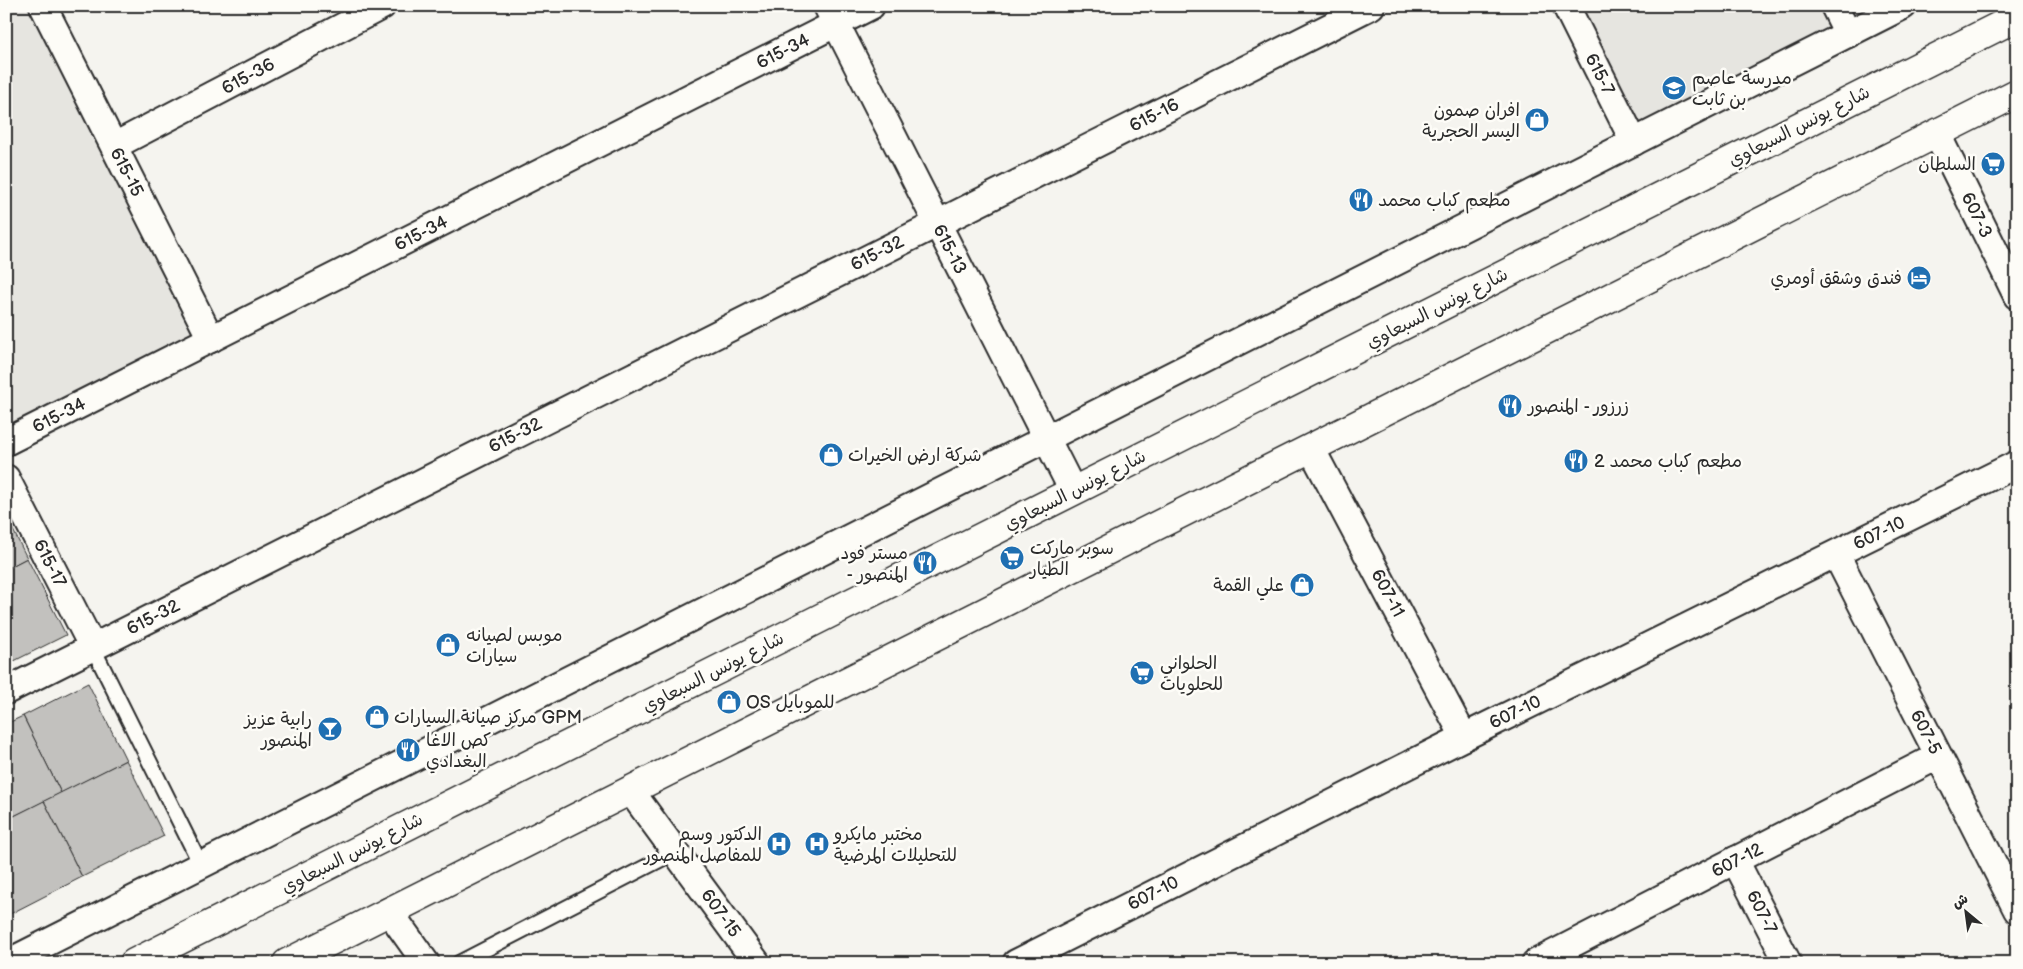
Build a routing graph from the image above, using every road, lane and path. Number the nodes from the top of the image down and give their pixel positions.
1 (43, 6) edge
2 (382, 6) edge
3 (871, 6) edge
4 (1371, 6) edge
5 (1566, 6) edge
6 (1834, 6) edge
7 (1903, 6) edge
8 (831, 15) edge
9 (2017, 17) edge
10 (1848, 34) junction
11 (2017, 93) edge
12 (1937, 134) junction
13 (1634, 142) junction
14 (114, 146) junction
15 (937, 223) junction
16 (2017, 296) edge
17 (211, 339) junction
18 (1047, 438) junction
19 (6, 442) edge
20 (1311, 448) junction
21 (2017, 464) edge
22 (6, 478) edge
23 (1073, 491) junction
24 (1836, 554) junction
25 (93, 648) junction
26 (6, 691) edge
27 (1464, 737) junction
28 (1938, 756) junction
29 (630, 790) junction
30 (676, 852) junction
31 (1735, 860) junction
32 (201, 865) junction
33 (2017, 910) edge
34 (389, 911) junction
35 (7, 963) edge
36 (134, 963) edge
37 (287, 963) edge
38 (426, 963) edge
39 (459, 963) edge
40 (758, 963) edge
41 (1016, 963) edge
42 (1535, 963) edge
43 (1788, 963) edge

1 - 14 street, 615-15
2 - 14 street, 615-36
3 - 8 street, 615-34
4 - 15 street, 615-16
5 - 13 street, 615-7
6 - 10 street
7 - 10 street
8 - 15 street, 615-13
8 - 17 street, 615-34
9 - 23 main road, شارع يونس السبعاوي
10 - 13 street
11 - 12 main road
12 - 16 street, 607-3
12 - 20 main road
13 - 18 street
14 - 17 street, 615-15
15 - 18 street, 615-13
15 - 25 street, 615-32
17 - 19 street, 615-34
18 - 23 street, 615-13
18 - 32 street
20 - 27 street, 607-11
20 - 29 main road
21 - 24 street, 607-10
22 - 25 street, 615-17
23 - 36 main road, شارع يونس السبعاوي
24 - 27 street, 607-10
24 - 28 street, 607-5
25 - 26 street, 615-32
25 - 32 lane
27 - 41 street, 607-10
28 - 31 street, 607-12
28 - 33 street, 607-5
29 - 30 street, 607-15
29 - 34 main road
30 - 39 lane
30 - 40 street, 607-15
31 - 42 street, 607-12
31 - 43 street, 607-7
32 - 35 street
34 - 37 main road
34 - 38 street

